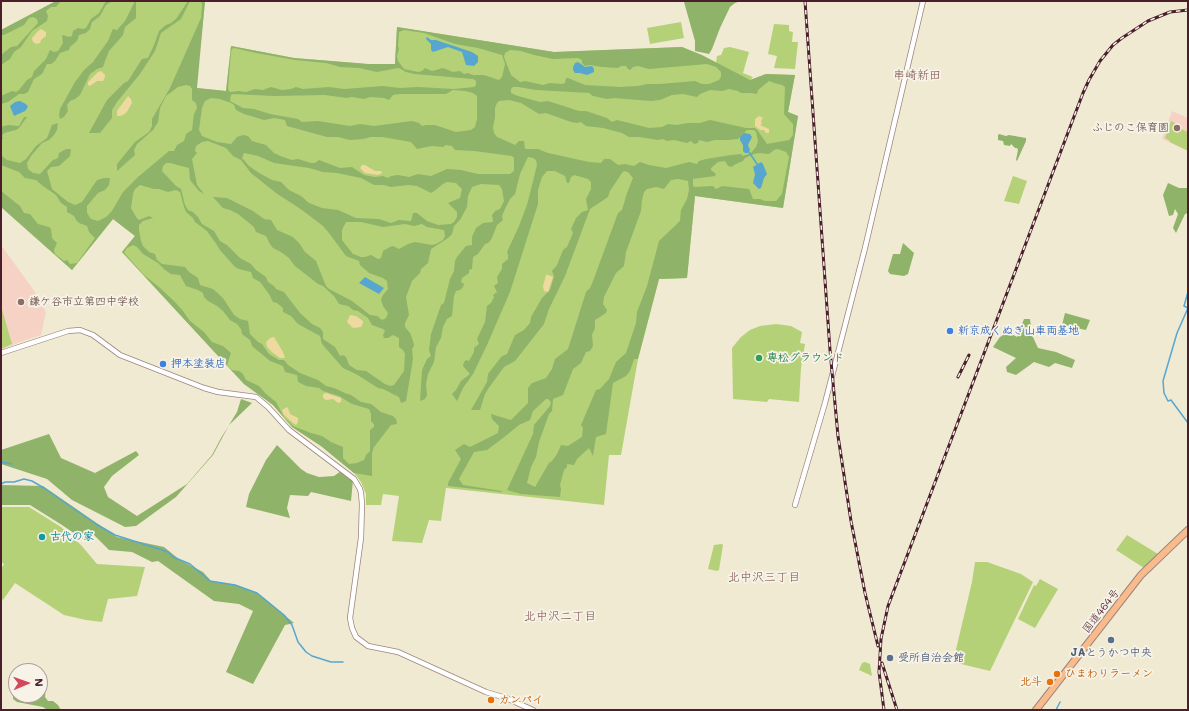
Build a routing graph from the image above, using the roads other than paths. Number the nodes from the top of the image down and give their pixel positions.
1 (923, 1) edge
2 (1, 353) edge
3 (795, 505) dead end
4 (1188, 530) edge
5 (533, 710) edge
6 (1036, 710) edge

1 - 3 street
2 - 5 street
4 - 6 highway, 国道464号

